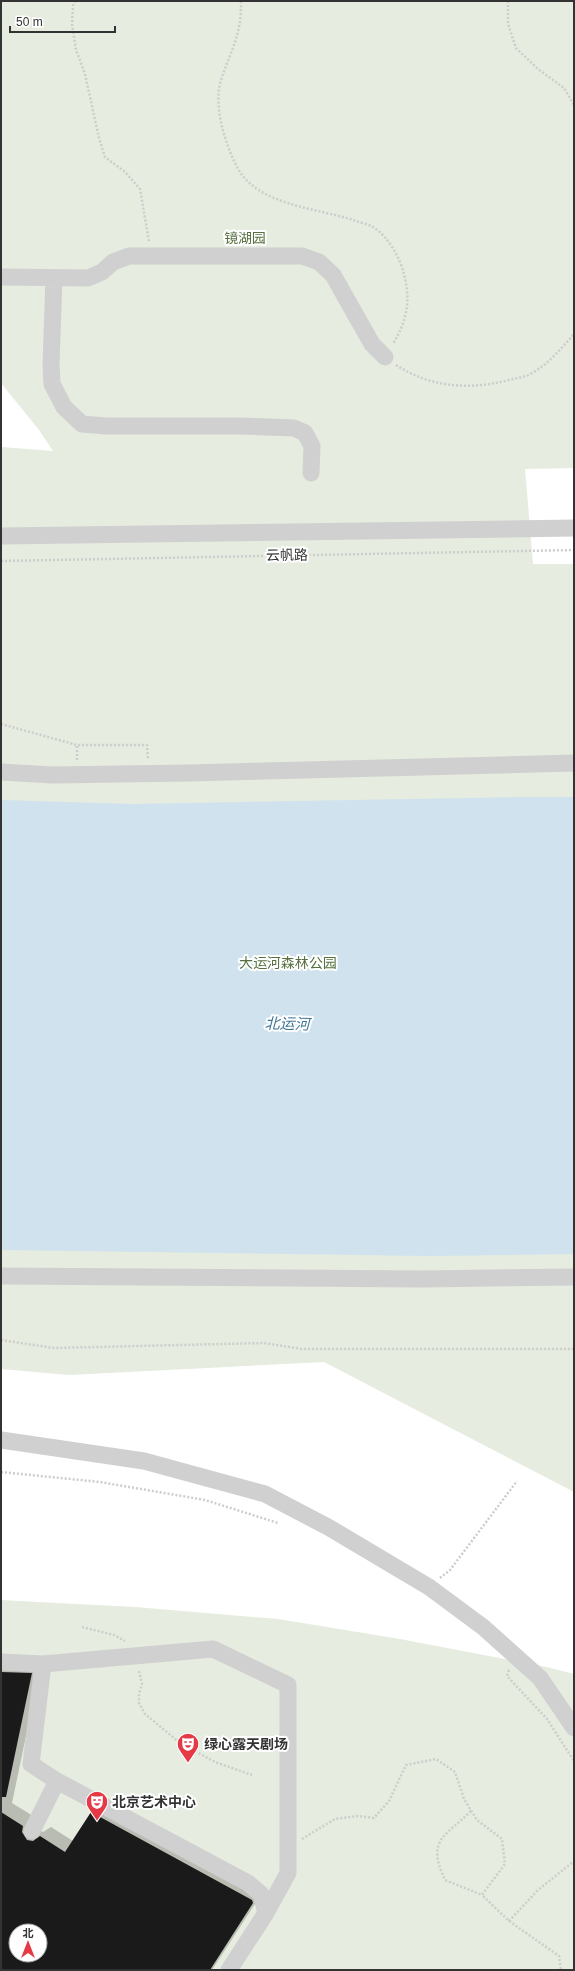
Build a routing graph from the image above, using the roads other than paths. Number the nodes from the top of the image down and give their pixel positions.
1 (1, 277) edge
2 (54, 278) junction
3 (385, 357) road end
4 (311, 473) dead end
5 (574, 528) edge
6 (1, 536) edge
7 (574, 763) edge
8 (1, 772) edge
9 (1, 1276) edge
10 (574, 1277) edge
11 (1, 1440) edge
12 (1, 1662) edge
13 (43, 1664) junction
14 (574, 1728) edge
15 (57, 1781) junction
16 (32, 1831) dead end
17 (266, 1913) junction
18 (229, 1970) edge

1 - 2 street
2 - 3 street
2 - 4 street
5 - 6 street, 云帆路
7 - 8 street
9 - 10 street
11 - 14 street
12 - 13 street
13 - 15 street
13 - 17 street
15 - 16 street
15 - 17 street
17 - 18 street

